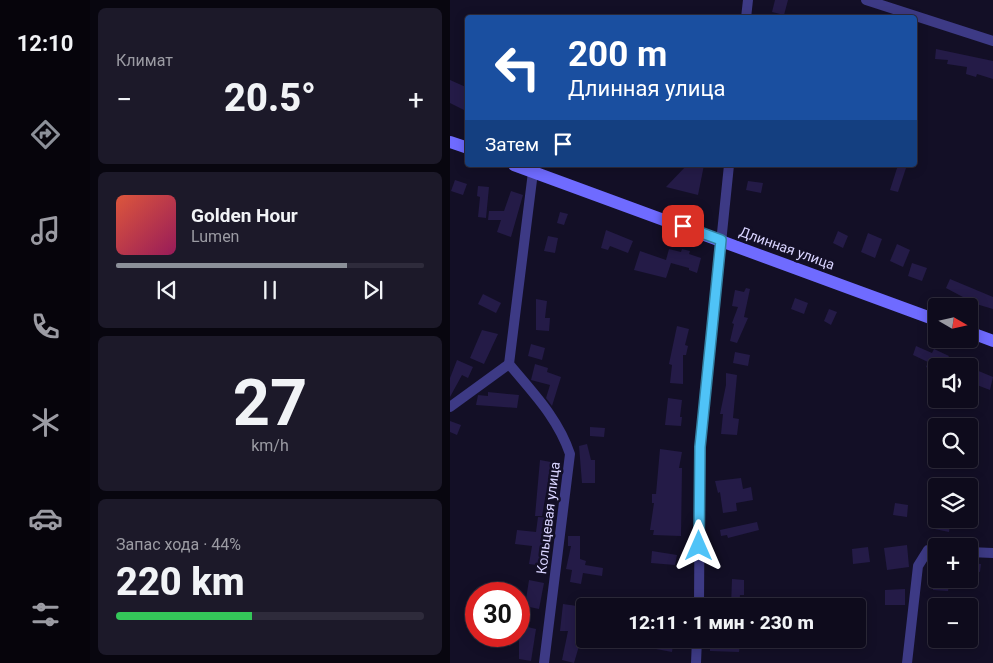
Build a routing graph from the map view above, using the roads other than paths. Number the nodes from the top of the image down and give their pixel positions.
1 (748, 0) edge
2 (866, 0) edge
3 (746, 15) edge
4 (912, 15) edge
5 (917, 16) edge
6 (993, 41) edge
7 (450, 142) edge
8 (465, 147) edge
9 (519, 167) edge
10 (729, 167) edge
11 (533, 172) junction
12 (721, 240) junction
13 (928, 317) edge
14 (978, 335) edge
15 (993, 341) edge
16 (510, 364) junction
17 (450, 407) edge
18 (928, 550) edge
19 (978, 552) edge
20 (993, 553) edge
21 (698, 598) edge
22 (697, 648) edge
23 (544, 663) edge
24 (696, 663) edge
25 (907, 663) edge

1 - 3 street
2 - 4 street
5 - 6 street
7 - 8 main road
9 - 11 main road, Длинная улица
10 - 12 street
11 - 12 main road, Длинная улица
11 - 16 street
12 - 13 main road, Длинная улица
12 - 21 street
14 - 15 main road
16 - 17 street
16 - 23 street, Кольцевая улица
18 - 25 street
19 - 20 street
22 - 24 street

